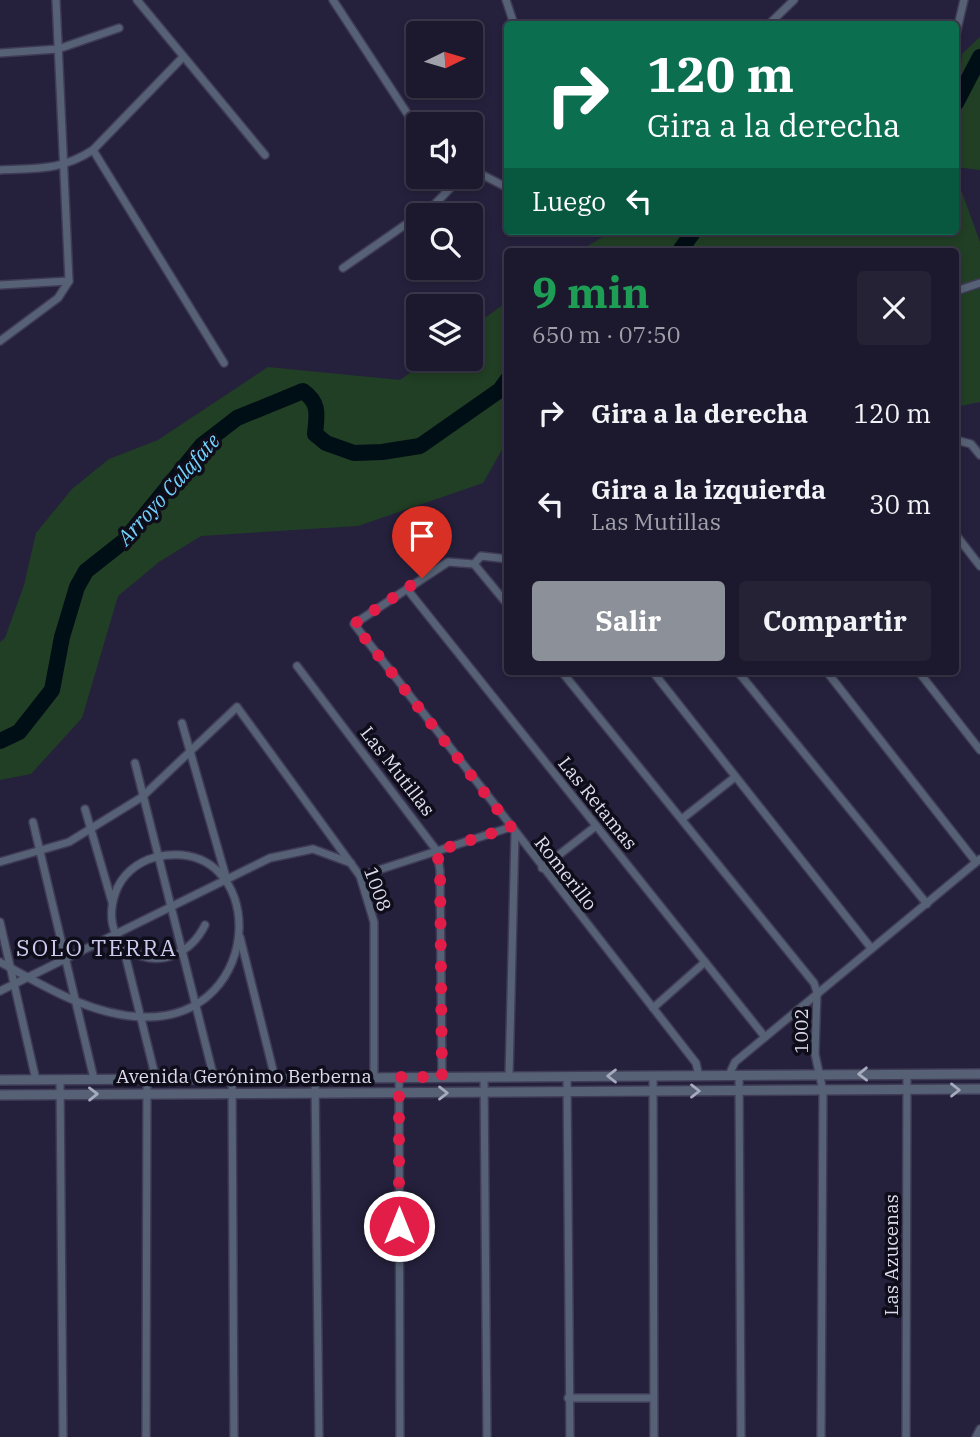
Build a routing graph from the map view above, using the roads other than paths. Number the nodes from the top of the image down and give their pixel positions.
1 (56, 0) edge
2 (137, 0) edge
3 (333, 0) edge
4 (506, 0) edge
5 (794, 0) edge
6 (964, 0) edge
7 (513, 21) edge
8 (772, 21) edge
9 (959, 21) edge
10 (119, 27) dead end
11 (58, 49) junction
12 (0, 53) edge
13 (183, 57) junction
14 (406, 112) edge
15 (93, 150) junction
16 (265, 155) dead end
17 (65, 166) junction
18 (0, 170) edge
19 (483, 175) edge
20 (504, 184) edge
21 (449, 189) edge
22 (343, 268) dead end
23 (69, 281) junction
24 (980, 283) edge
25 (0, 285) edge
26 (959, 290) edge
27 (0, 341) edge
28 (224, 363) dead end
29 (959, 441) edge
30 (980, 454) edge
31 (959, 539) edge
32 (504, 559) edge
33 (474, 564) junction
34 (980, 566) edge
35 (407, 589) junction
36 (504, 600) edge
37 (297, 666) dead end
38 (564, 675) edge
39 (655, 675) edge
40 (740, 675) edge
41 (829, 675) edge
42 (921, 675) edge
43 (182, 723) dead end
44 (980, 750) edge
45 (192, 751) junction
46 (135, 763) dead end
47 (735, 776) junction
48 (142, 797) junction
49 (85, 809) dead end
50 (681, 819) junction
51 (33, 822) dead end
52 (596, 826) junction
53 (513, 830) junction
54 (92, 831) junction
55 (40, 851) junction
56 (437, 851) junction
57 (159, 857) junction
58 (978, 860) edge
59 (0, 862) edge
60 (351, 863) junction
61 (542, 868) junction
62 (360, 876) junction
63 (226, 879) junction
64 (927, 904) junction
65 (113, 905) junction
66 (172, 905) junction
67 (0, 922) edge
68 (205, 925) dead end
69 (239, 933) junction
70 (115, 934) junction
71 (123, 945) junction
72 (871, 948) junction
73 (183, 951) junction
74 (66, 958) junction
75 (0, 962) edge
76 (705, 962) junction
77 (10, 968) junction
78 (28, 978) junction
79 (14, 985) junction
80 (0, 991) edge
81 (817, 992) junction
82 (76, 1001) junction
83 (196, 1004) junction
84 (653, 1008) junction
85 (141, 1017) junction
86 (765, 1037) junction
87 (907, 1074) junction
88 (980, 1074) edge
89 (734, 1075) junction
90 (818, 1075) junction
91 (653, 1076) junction
92 (699, 1076) junction
93 (374, 1077) junction
94 (399, 1077) junction
95 (442, 1077) junction
96 (509, 1077) junction
97 (567, 1077) junction
98 (214, 1078) junction
99 (233, 1078) junction
100 (275, 1078) junction
101 (315, 1078) junction
102 (484, 1078) junction
103 (60, 1079) junction
104 (94, 1079) junction
105 (152, 1079) junction
106 (0, 1080) edge
107 (36, 1080) junction
108 (980, 1089) edge
109 (823, 1090) junction
110 (907, 1090) junction
111 (740, 1091) junction
112 (568, 1092) junction
113 (653, 1092) junction
114 (232, 1093) junction
115 (399, 1093) junction
116 (485, 1093) junction
117 (60, 1094) junction
118 (146, 1094) junction
119 (315, 1094) junction
120 (0, 1095) edge
121 (568, 1398) junction
122 (653, 1398) junction
123 (980, 1429) edge
124 (63, 1437) edge
125 (146, 1437) edge
126 (234, 1437) edge
127 (318, 1437) edge
128 (400, 1437) edge
129 (486, 1437) edge
130 (570, 1437) edge
131 (654, 1437) edge
132 (741, 1437) edge
133 (821, 1437) edge
134 (906, 1437) edge
135 (976, 1437) edge

1 - 11 street
2 - 13 street
3 - 14 street
4 - 7 street
5 - 8 street
6 - 9 street
10 - 11 street
11 - 12 street
11 - 17 street
13 - 15 street
13 - 16 street
15 - 17 street
15 - 28 street
17 - 18 street
17 - 23 street
19 - 20 street
21 - 22 street
23 - 25 street
23 - 27 street
24 - 26 street
29 - 30 street
31 - 34 street
32 - 33 street
33 - 35 street
33 - 36 street
35 - 52 street, Las Retamas
35 - 53 street, Romerillo
37 - 56 street, Las Mutillas
38 - 50 street, 1002
39 - 47 street
40 - 64 street
41 - 58 street
42 - 44 street
43 - 45 street
45 - 48 street
45 - 60 street, 1008
45 - 63 street
46 - 48 street
47 - 50 street
47 - 72 street
48 - 54 street
48 - 57 street
49 - 54 street
50 - 81 street, 1002
51 - 55 street
52 - 61 street
52 - 76 street, Las Retamas
53 - 56 street
53 - 61 street, Romerillo
53 - 96 street
54 - 55 street
54 - 65 street
55 - 59 street
55 - 74 street
56 - 62 street
56 - 95 street
57 - 63 street
57 - 65 street
57 - 66 street
58 - 64 street
60 - 62 street, 1008
60 - 63 street
61 - 84 street, Romerillo
62 - 93 street, 1008
63 - 66 street
63 - 69 street
64 - 72 street
65 - 70 street
66 - 70 street
66 - 73 street
67 - 77 street
68 - 73 street
69 - 83 street
69 - 100 street
70 - 71 street
70 - 74 street
71 - 73 street
71 - 85 street
72 - 81 street
73 - 83 street
74 - 78 street
74 - 82 street
75 - 77 street
76 - 84 street
76 - 86 street, Las Retamas
77 - 78 street
77 - 79 street
78 - 79 street
78 - 82 street
79 - 80 street
79 - 107 street
81 - 86 street
81 - 90 street, 1002
82 - 85 street
82 - 104 street
83 - 85 street
83 - 98 street
84 - 92 street, Romerillo
85 - 105 street
86 - 89 street
87 - 88 street, Avenida Gerónimo Berberna
87 -> 90 street, Avenida Gerónimo Berberna
87 - 110 street, Las Azucenas
89 - 90 street, Avenida Gerónimo Berberna
89 - 92 street, Avenida Gerónimo Berberna
89 - 111 street
90 - 109 street, 1002
91 - 92 street, Avenida Gerónimo Berberna
91 -> 97 street, Avenida Gerónimo Berberna
91 - 113 street
93 - 94 street, Avenida Gerónimo Berberna
93 - 101 street, Avenida Gerónimo Berberna
94 - 95 street, Avenida Gerónimo Berberna
94 - 115 street
95 - 102 street, Avenida Gerónimo Berberna
96 - 97 street, Avenida Gerónimo Berberna
96 - 102 street, Avenida Gerónimo Berberna
97 - 112 street
98 - 99 street, Avenida Gerónimo Berberna
98 - 105 street, Avenida Gerónimo Berberna
99 - 100 street, Avenida Gerónimo Berberna
99 - 114 street
100 - 101 street, Avenida Gerónimo Berberna
101 - 119 street
102 - 116 street
103 - 104 street, Avenida Gerónimo Berberna
103 - 107 street, Avenida Gerónimo Berberna
103 - 117 street
104 - 105 street, Avenida Gerónimo Berberna
105 - 118 street
106 - 107 street, Avenida Gerónimo Berberna
110 -> 108 street, Avenida Gerónimo Berberna
109 - 110 street, Avenida Gerónimo Berberna
109 - 111 street, Avenida Gerónimo Berberna
109 - 133 street, 1002
110 - 134 street, Las Azucenas
113 -> 111 street, Avenida Gerónimo Berberna
111 - 132 street
112 - 113 street, Avenida Gerónimo Berberna
112 - 116 street, Avenida Gerónimo Berberna
112 - 121 street
113 - 122 street
114 - 118 street, Avenida Gerónimo Berberna
114 - 119 street, Avenida Gerónimo Berberna
114 - 126 street
115 -> 116 street, Avenida Gerónimo Berberna
115 - 119 street, Avenida Gerónimo Berberna
115 - 128 street
116 - 129 street
117 -> 118 street, Avenida Gerónimo Berberna
117 - 120 street, Avenida Gerónimo Berberna
117 - 124 street
118 - 125 street
119 - 127 street
121 - 122 street
121 - 130 street
122 - 131 street
123 - 135 street

